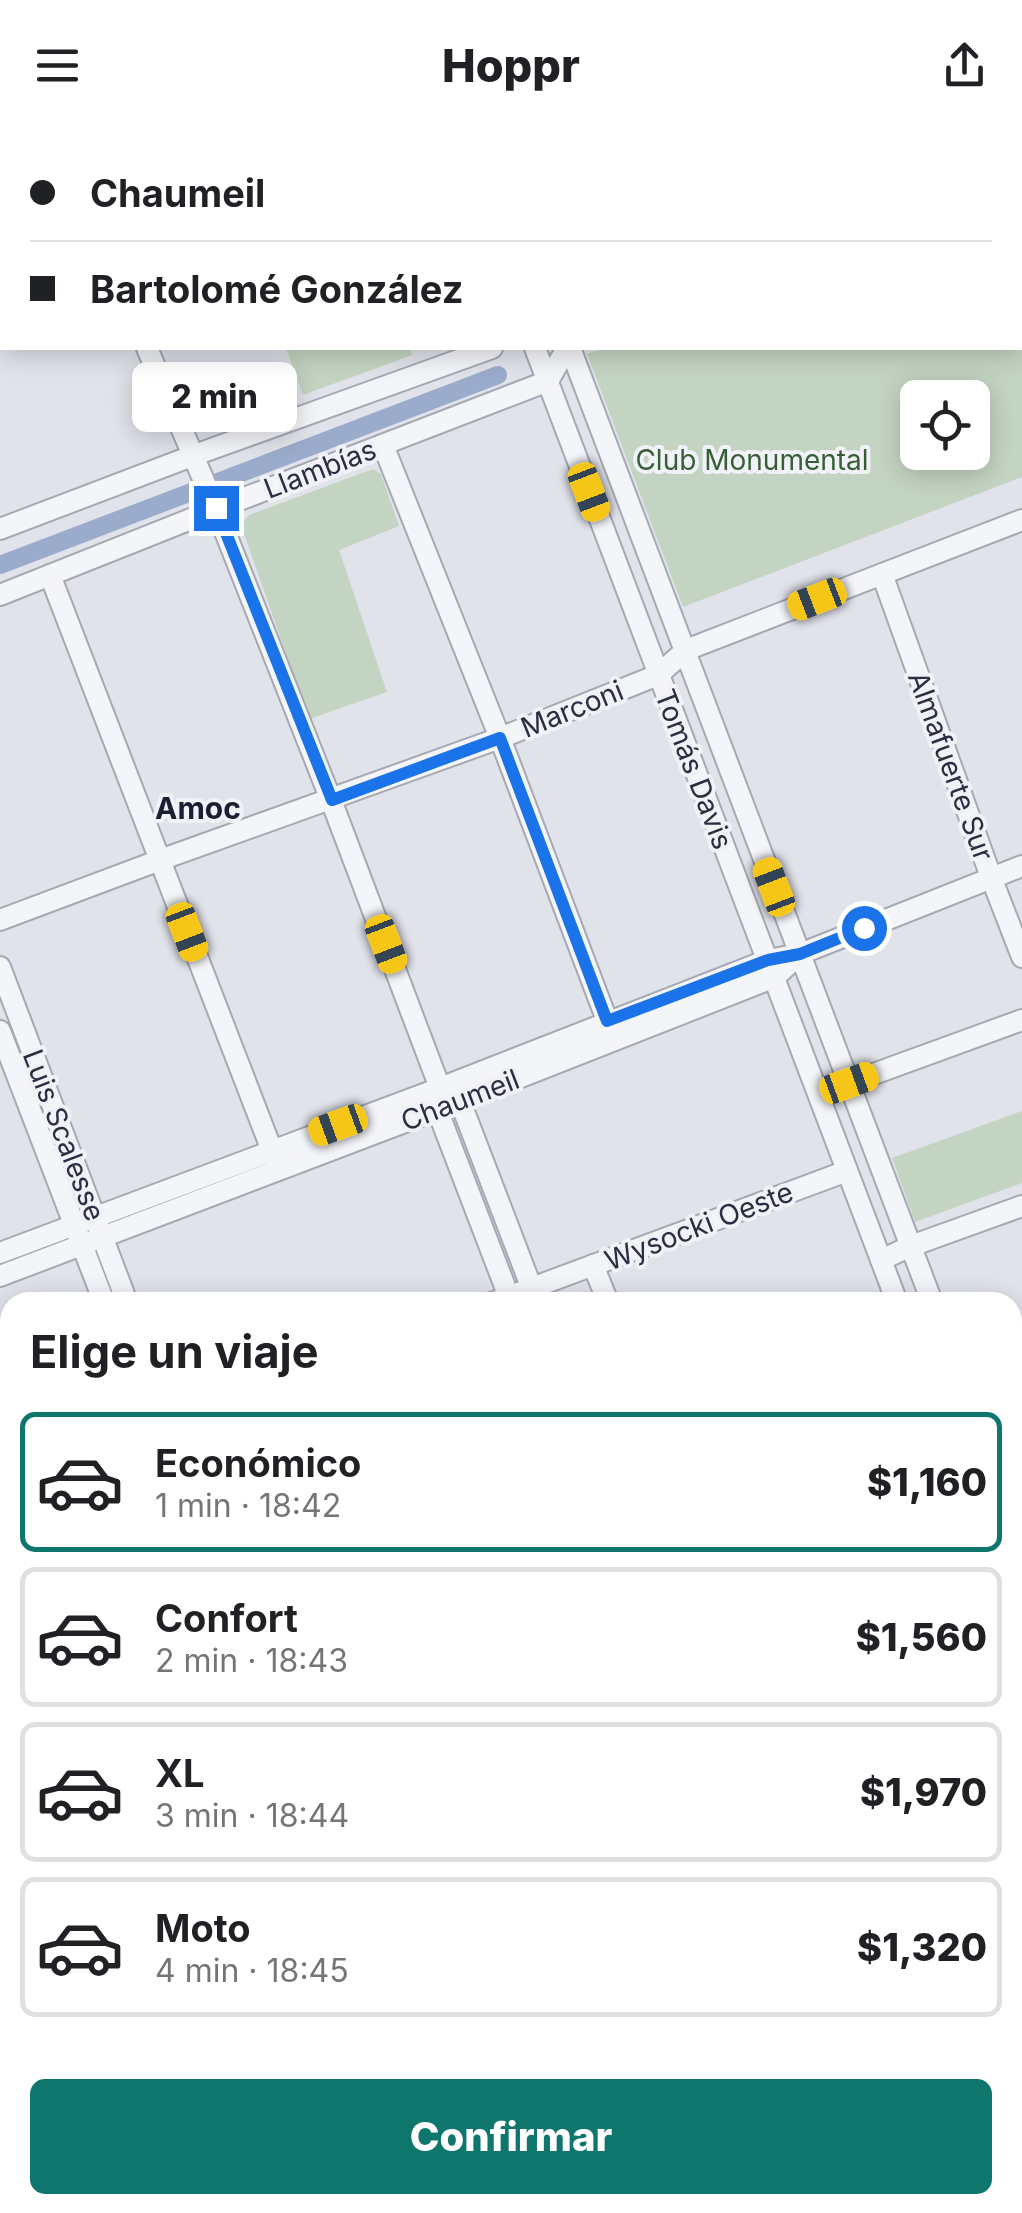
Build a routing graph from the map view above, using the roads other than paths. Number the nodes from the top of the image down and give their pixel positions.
1 (148, 350) edge
2 (487, 350) edge
3 (536, 350) edge
4 (567, 350) edge
5 (569, 350) edge
6 (548, 382) junction
7 (383, 445) junction
8 (196, 464) junction
9 (213, 501) junction
10 (1022, 520) edge
11 (0, 529) edge
12 (882, 574) junction
13 (50, 575) junction
14 (0, 594) edge
15 (686, 650) junction
16 (658, 675) junction
17 (500, 738) junction
18 (332, 800) junction
19 (160, 860) junction
20 (1022, 866) edge
21 (991, 877) junction
22 (0, 920) edge
23 (800, 954) junction
24 (1022, 957) edge
25 (0, 967) edge
26 (771, 969) junction
27 (1022, 1020) edge
28 (0, 1031) edge
29 (611, 1031) junction
30 (849, 1083) junction
31 (438, 1099) junction
32 (460, 1101) junction
33 (275, 1159) junction
34 (846, 1170) junction
35 (1022, 1206) edge
36 (89, 1231) junction
37 (911, 1246) junction
38 (0, 1253) edge
39 (881, 1260) junction
40 (594, 1266) junction
41 (0, 1276) edge
42 (532, 1288) junction
43 (102, 1292) edge
44 (122, 1292) edge
45 (499, 1292) edge
46 (522, 1292) edge
47 (604, 1292) edge
48 (894, 1292) edge
49 (928, 1292) edge

1 - 8 street
2 - 8 street, Llambías
3 - 6 street, Tomás Davis
4 - 6 street
5 - 15 street, Tomás Davis
6 - 7 street, Llambías
6 - 16 street, Tomás Davis
7 - 9 street, Llambías
7 - 17 street
8 - 9 street
8 - 11 street, Llambías
9 - 13 street, Llambías
9 - 18 street
10 - 12 street, Marconi
12 - 15 street, Marconi
12 - 21 street, Almafuerte Sur
13 - 14 street, Llambías
13 - 19 street
15 - 16 street, Marconi
15 - 23 street, Tomás Davis
16 - 17 street, Marconi
16 - 26 street, Tomás Davis
17 - 18 street, Marconi
17 - 29 street
18 - 19 street, Marconi
18 - 31 street
19 - 22 street, Marconi
19 - 33 street
20 - 21 street, Chaumeil
21 - 23 street, Chaumeil
21 - 24 street, Almafuerte Sur
23 - 26 street, Chaumeil
23 - 30 street, Tomás Davis
25 - 36 street, Luis Scalesse
26 - 29 street, Chaumeil
26 - 34 street, Tomás Davis
27 - 30 street
28 - 36 street, Luis Scalesse
29 - 31 street, Chaumeil
29 - 32 street, Chaumeil
30 - 37 street, Tomás Davis
31 - 32 street, Chaumeil
31 - 33 street, Chaumeil
31 - 45 street
32 - 42 street
33 - 36 street, Chaumeil
34 - 39 street, Tomás Davis
34 - 40 street, Wysocki Oeste
35 - 37 street
36 - 38 street, Chaumeil
36 - 41 street, Chaumeil
36 - 43 street, Luis Scalesse
36 - 44 street, Luis Scalesse
37 - 39 street
37 - 49 street, Tomás Davis
39 - 48 street, Tomás Davis
40 - 42 street, Wysocki Oeste
40 - 47 street
42 - 46 street, Wysocki Oeste

